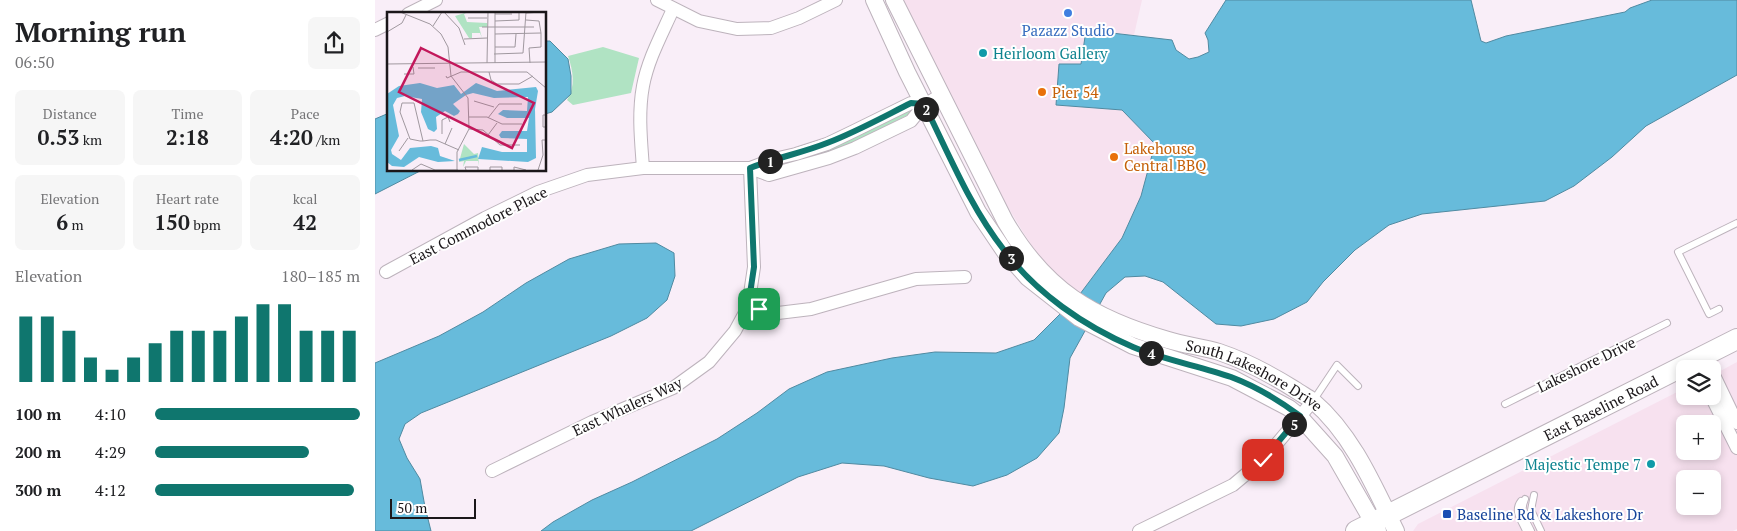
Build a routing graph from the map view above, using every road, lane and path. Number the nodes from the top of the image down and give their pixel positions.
1 (436, 0) edge
2 (657, 0) edge
3 (836, 0) edge
4 (873, 0) edge
5 (894, 0) edge
6 (673, 9) junction
7 (412, 12) edge
8 (387, 24) edge
9 (375, 30) edge
10 (941, 95) junction
11 (924, 104) junction
12 (643, 168) junction
13 (750, 168) junction
14 (1737, 223) edge
15 (386, 272) dead end
16 (965, 277) dead end
17 (1063, 300) junction
18 (748, 307) junction
19 (1719, 308) dead end
20 (1667, 323) dead end
21 (1103, 324) junction
22 (1737, 339) edge
23 (1711, 360) edge
24 (1676, 380) edge
25 (1358, 386) dead end
26 (1721, 396) edge
27 (1313, 401) junction
28 (1505, 404) dead end
29 (1716, 405) edge
30 (1300, 416) junction
31 (1737, 424) edge
32 (1737, 448) edge
33 (492, 471) dead end
34 (1527, 498) junction
35 (1378, 526) edge
36 (1139, 531) edge
37 (1526, 531) edge
38 (1531, 531) edge
39 (1537, 531) edge
40 (1541, 531) edge

1 - 7 street
2 - 6 street
3 - 6 street
4 - 11 street, South Lakeshore Drive
5 - 10 street, South Lakeshore Drive
6 - 12 street
8 - 9 street
10 - 11 street, East Commodore Place
10 - 17 street, South Lakeshore Drive
11 - 13 street, East Commodore Place
11 - 17 street, South Lakeshore Drive
12 - 13 street, East Commodore Place
12 - 15 street, East Commodore Place
13 - 18 street, East Whalers Way
14 - 19 lane
16 - 18 street
17 - 21 street, South Lakeshore Drive
18 - 33 street, East Whalers Way
20 - 28 lane, Lakeshore Drive
21 - 27 street, South Lakeshore Drive
21 - 30 street, South Lakeshore Drive
22 - 23 main road, East Baseline Road
24 - 35 main road, East Baseline Road
25 - 27 lane
26 - 31 street
27 - 30 street
27 - 35 street, South Lakeshore Drive
29 - 32 street
30 - 35 street, South Lakeshore Drive
30 - 36 street
34 - 37 lane
34 - 38 lane
34 - 39 lane
34 - 40 lane

